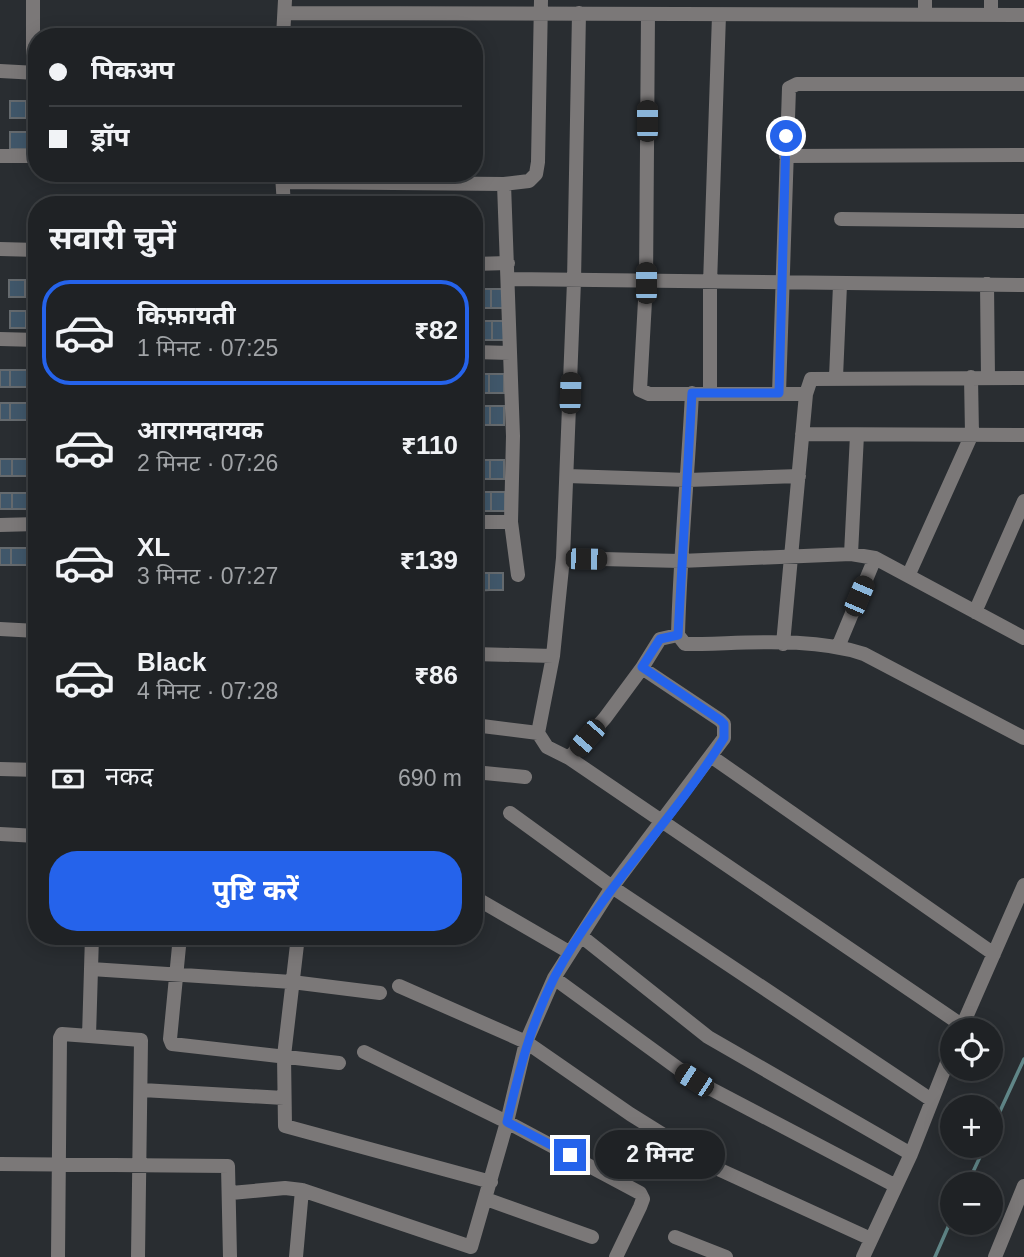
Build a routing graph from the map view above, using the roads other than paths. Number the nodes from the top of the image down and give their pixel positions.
1 (33, 0) edge
2 (285, 6) edge
3 (541, 6) edge
4 (925, 7) edge
5 (991, 8) edge
6 (579, 13) junction
7 (648, 14) junction
8 (719, 15) junction
9 (1024, 15) edge
10 (34, 28) edge
11 (284, 28) edge
12 (0, 71) edge
13 (28, 73) edge
14 (1024, 84) edge
15 (1024, 155) edge
16 (0, 156) edge
17 (28, 156) edge
18 (786, 156) junction
19 (430, 182) edge
20 (504, 184) junction
21 (841, 219) dead end
22 (1024, 221) edge
23 (0, 250) edge
24 (28, 250) edge
25 (508, 263) junction
26 (483, 264) edge
27 (510, 279) junction
28 (574, 281) junction
29 (646, 283) junction
30 (783, 283) junction
31 (710, 284) junction
32 (987, 284) junction
33 (840, 285) junction
34 (1024, 285) edge
35 (0, 339) edge
36 (28, 340) edge
37 (483, 352) edge
38 (510, 353) junction
39 (836, 377) junction
40 (971, 377) junction
41 (988, 378) junction
42 (1024, 378) edge
43 (692, 393) junction
44 (710, 393) junction
45 (779, 393) junction
46 (806, 394) junction
47 (802, 434) junction
48 (972, 434) junction
49 (857, 435) junction
50 (1024, 435) edge
51 (567, 476) junction
52 (799, 476) junction
53 (688, 480) junction
54 (1024, 501) edge
55 (483, 522) edge
56 (511, 522) junction
57 (28, 524) edge
58 (0, 525) edge
59 (851, 554) junction
60 (791, 555) junction
61 (563, 558) junction
62 (875, 558) junction
63 (680, 561) junction
64 (909, 574) junction
65 (518, 575) dead end
66 (975, 612) junction
67 (0, 629) edge
68 (28, 631) edge
69 (678, 635) junction
70 (1024, 638) edge
71 (783, 644) junction
72 (838, 647) junction
73 (483, 654) edge
74 (553, 656) junction
75 (642, 667) junction
76 (483, 726) edge
77 (538, 733) junction
78 (1024, 738) edge
79 (569, 758) junction
80 (712, 758) junction
81 (0, 769) edge
82 (28, 770) edge
83 (483, 773) edge
84 (525, 777) dead end
85 (510, 813) dead end
86 (662, 822) junction
87 (0, 834) edge
88 (28, 836) edge
89 (1024, 885) edge
90 (612, 887) junction
91 (483, 902) edge
92 (581, 936) junction
93 (92, 945) edge
94 (179, 945) edge
95 (297, 945) edge
96 (569, 952) junction
97 (994, 954) junction
98 (91, 969) junction
99 (177, 974) junction
100 (554, 978) junction
101 (292, 982) junction
102 (399, 986) dead end
103 (380, 993) dead end
104 (947, 1018) edge
105 (966, 1018) edge
106 (89, 1036) junction
107 (526, 1042) junction
108 (364, 1052) dead end
109 (284, 1056) junction
110 (339, 1063) dead end
111 (940, 1077) edge
112 (142, 1090) junction
113 (284, 1098) junction
114 (930, 1099) junction
115 (507, 1122) junction
116 (911, 1154) junction
117 (0, 1164) edge
118 (60, 1166) junction
119 (138, 1166) junction
120 (491, 1182) junction
121 (896, 1186) junction
122 (1024, 1186) edge
123 (302, 1190) junction
124 (231, 1193) junction
125 (486, 1199) junction
126 (592, 1237) dead end
127 (675, 1237) dead end
128 (871, 1239) junction
129 (471, 1252) edge
130 (58, 1257) edge
131 (138, 1257) edge
132 (230, 1257) edge
133 (296, 1257) edge
134 (617, 1257) edge
135 (726, 1257) edge
136 (863, 1257) edge
137 (995, 1257) edge

1 - 10 street
2 - 3 street
2 - 11 street
3 - 6 street
3 - 20 street
4 - 5 street
4 - 8 street
5 - 9 street
6 - 7 street
6 - 28 street
7 - 8 street
7 - 29 street
8 - 31 street
12 - 13 street
14 - 18 street
15 - 18 street
16 - 17 street
18 - 30 street
19 - 20 street
20 - 25 street
21 - 22 street
23 - 24 street
25 - 26 street
25 - 27 street
27 - 28 street
27 - 38 street
28 - 29 street
28 - 51 street
29 - 31 street
29 - 43 street
30 - 31 street
30 - 33 street
30 - 45 street
31 - 44 street
32 - 33 street
32 - 34 street
32 - 41 street
33 - 39 street
35 - 36 street
37 - 38 street
38 - 56 street
39 - 40 street
39 - 46 street
40 - 41 street
40 - 48 street
41 - 42 street
43 - 44 street
43 - 53 street
44 - 45 street
45 - 46 street
46 - 47 street
47 - 49 street
47 - 52 street
48 - 49 street
48 - 50 street
48 - 64 street
49 - 59 street
51 - 53 street
51 - 61 street
52 - 53 street
52 - 60 street
53 - 63 street
54 - 66 street
55 - 56 street
56 - 65 street
57 - 58 street
59 - 60 street
59 - 62 street
60 - 63 street
60 - 71 street
61 - 63 street
61 - 74 street
62 - 64 street
62 - 72 street
63 - 69 street
64 - 66 street
66 - 70 street
67 - 68 street
69 - 71 street
69 - 75 street
71 - 72 street
72 - 78 street
73 - 74 street
74 - 77 street
75 - 79 street
75 - 80 street
76 - 77 street
77 - 79 street
79 - 86 street
80 - 86 street
80 - 97 street
81 - 82 street
83 - 84 street
85 - 90 street
86 - 90 street
86 - 104 street
87 - 88 street
89 - 97 street
90 - 92 street
90 - 114 street
91 - 96 street
92 - 96 street
92 - 116 street
93 - 98 street
94 - 99 street
95 - 101 street
96 - 100 street
97 - 105 street
98 - 99 street
98 - 106 street
99 - 101 street
99 - 109 street
100 - 107 street
100 - 121 street
101 - 103 street
101 - 109 street
102 - 107 street
106 - 112 street
106 - 118 street
107 - 115 street
107 - 128 street
108 - 115 street
109 - 110 street
109 - 113 street
111 - 114 street
112 - 113 street
112 - 119 street
113 - 120 street
114 - 116 street
115 - 120 street
115 - 134 street
116 - 121 street
117 - 118 street
118 - 119 street
118 - 130 street
119 - 124 street
119 - 131 street
120 - 125 street
121 - 128 street
122 - 137 street
123 - 124 street
123 - 129 street
123 - 133 street
124 - 132 street
125 - 126 street
125 - 129 street
127 - 135 street
128 - 136 street

